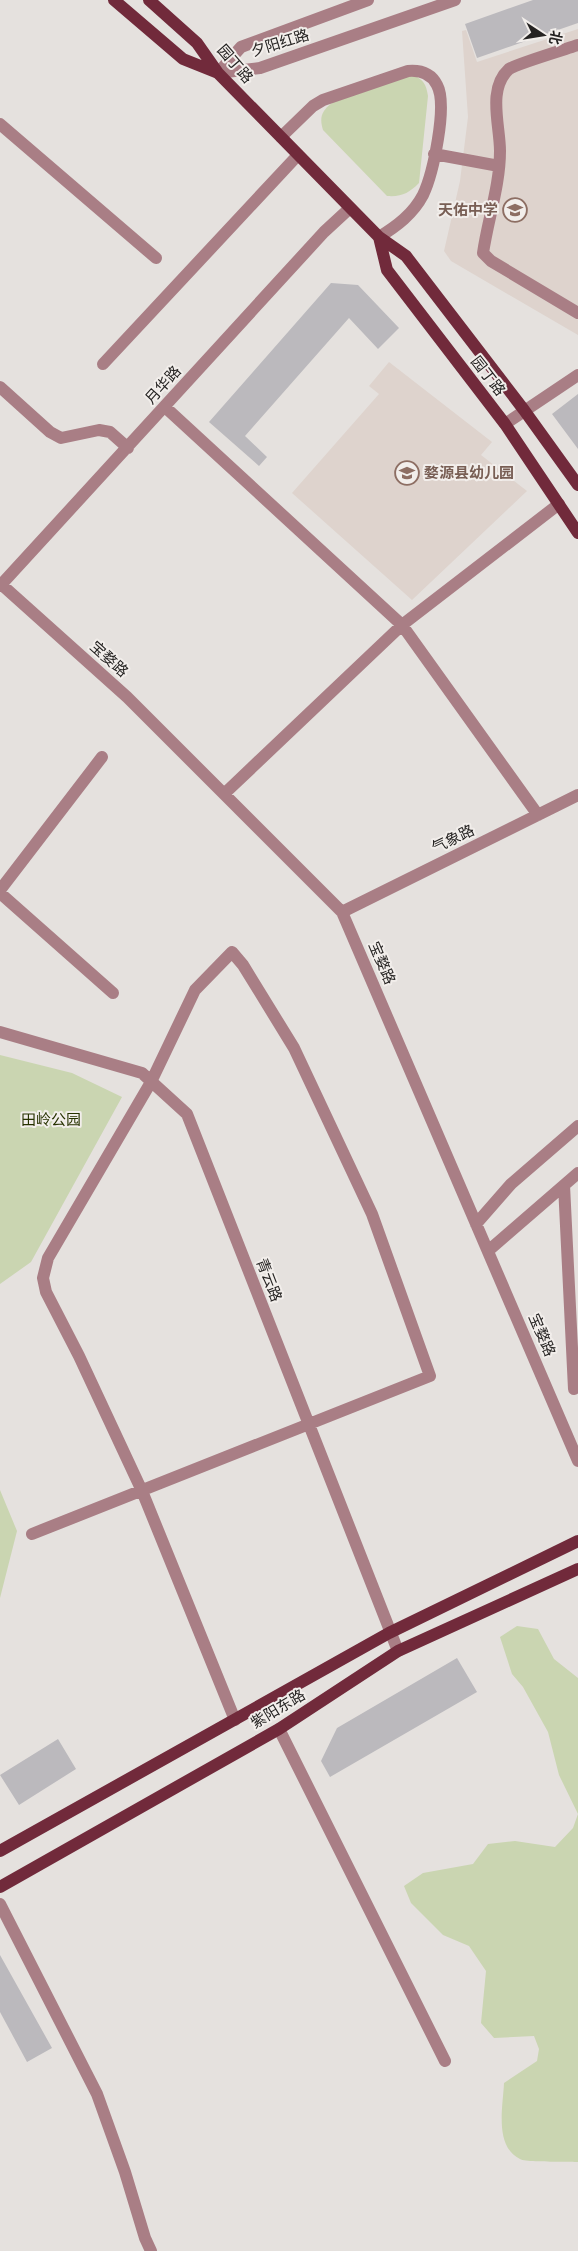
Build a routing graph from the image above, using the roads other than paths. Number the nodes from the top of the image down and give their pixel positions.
1 (114, 0) edge
2 (150, 0) edge
3 (368, 0) edge
4 (454, 0) edge
5 (578, 46) edge
6 (218, 73) junction
7 (0, 124) edge
8 (281, 137) junction
9 (434, 154) junction
10 (298, 155) junction
11 (498, 166) junction
12 (350, 208) junction
13 (379, 237) junction
14 (156, 258) dead end
15 (578, 313) edge
16 (103, 364) dead end
17 (578, 375) edge
18 (0, 387) edge
19 (165, 407) junction
20 (524, 410) junction
21 (505, 424) junction
22 (128, 448) junction
23 (578, 485) edge
24 (559, 504) junction
25 (578, 533) edge
26 (1, 585) edge
27 (402, 625) junction
28 (102, 757) dead end
29 (224, 794) junction
30 (578, 796) edge
31 (538, 815) junction
32 (0, 891) edge
33 (342, 912) junction
34 (113, 993) dead end
35 (0, 1032) edge
36 (151, 1082) junction
37 (578, 1126) edge
38 (578, 1173) edge
39 (564, 1185) junction
40 (476, 1224) junction
41 (488, 1251) junction
42 (574, 1389) dead end
43 (308, 1425) junction
44 (578, 1461) edge
45 (142, 1491) junction
46 (32, 1534) dead end
47 (578, 1541) edge
48 (578, 1569) edge
49 (389, 1633) junction
50 (398, 1651) junction
51 (235, 1720) junction
52 (279, 1728) junction
53 (0, 1850) edge
54 (0, 1887) edge
55 (0, 1904) edge
56 (445, 2061) dead end
57 (151, 2251) edge

1 - 6 main road
2 - 6 main road, 园丁路
3 - 6 street, 夕阳红路
4 - 6 street, 夕阳红路
5 - 11 street
6 - 8 main road, 园丁路
7 - 14 street
8 - 9 street
8 - 10 main road, 园丁路
9 - 11 street
9 - 13 street
10 - 12 main road, 园丁路
10 - 16 street
11 - 15 street
12 - 13 main road, 园丁路
12 - 19 street, 月华路
13 - 20 main road, 园丁路
13 - 21 main road, 园丁路
17 - 20 street
18 - 22 street
19 - 22 street, 月华路
19 - 27 street
20 - 21 street
20 - 23 main road, 园丁路
21 - 24 main road, 园丁路
22 - 26 street, 月华路
24 - 25 main road, 园丁路
24 - 27 street
26 - 29 street, 宝婺路
27 - 29 street
27 - 31 street
28 - 32 street
29 - 33 street, 宝婺路
30 - 31 street, 气象路
31 - 33 street, 气象路
32 - 34 street
33 - 40 street, 宝婺路
35 - 36 street, 青云路
36 - 43 street, 青云路
36 - 43 street
36 - 45 street
37 - 40 street
38 - 39 street
39 - 41 street
39 - 42 street
40 - 41 street, 宝婺路
41 - 44 street, 宝婺路
43 - 45 street
43 - 49 street, 青云路
45 - 46 street
45 - 51 street
47 - 49 main road, 紫阳东路
48 - 50 main road, 紫阳东路
49 - 50 street, 青云路
49 - 51 main road, 紫阳东路
50 - 52 main road, 紫阳东路
51 - 53 main road, 紫阳东路
52 - 54 main road, 紫阳东路
52 - 56 street
55 - 57 street

